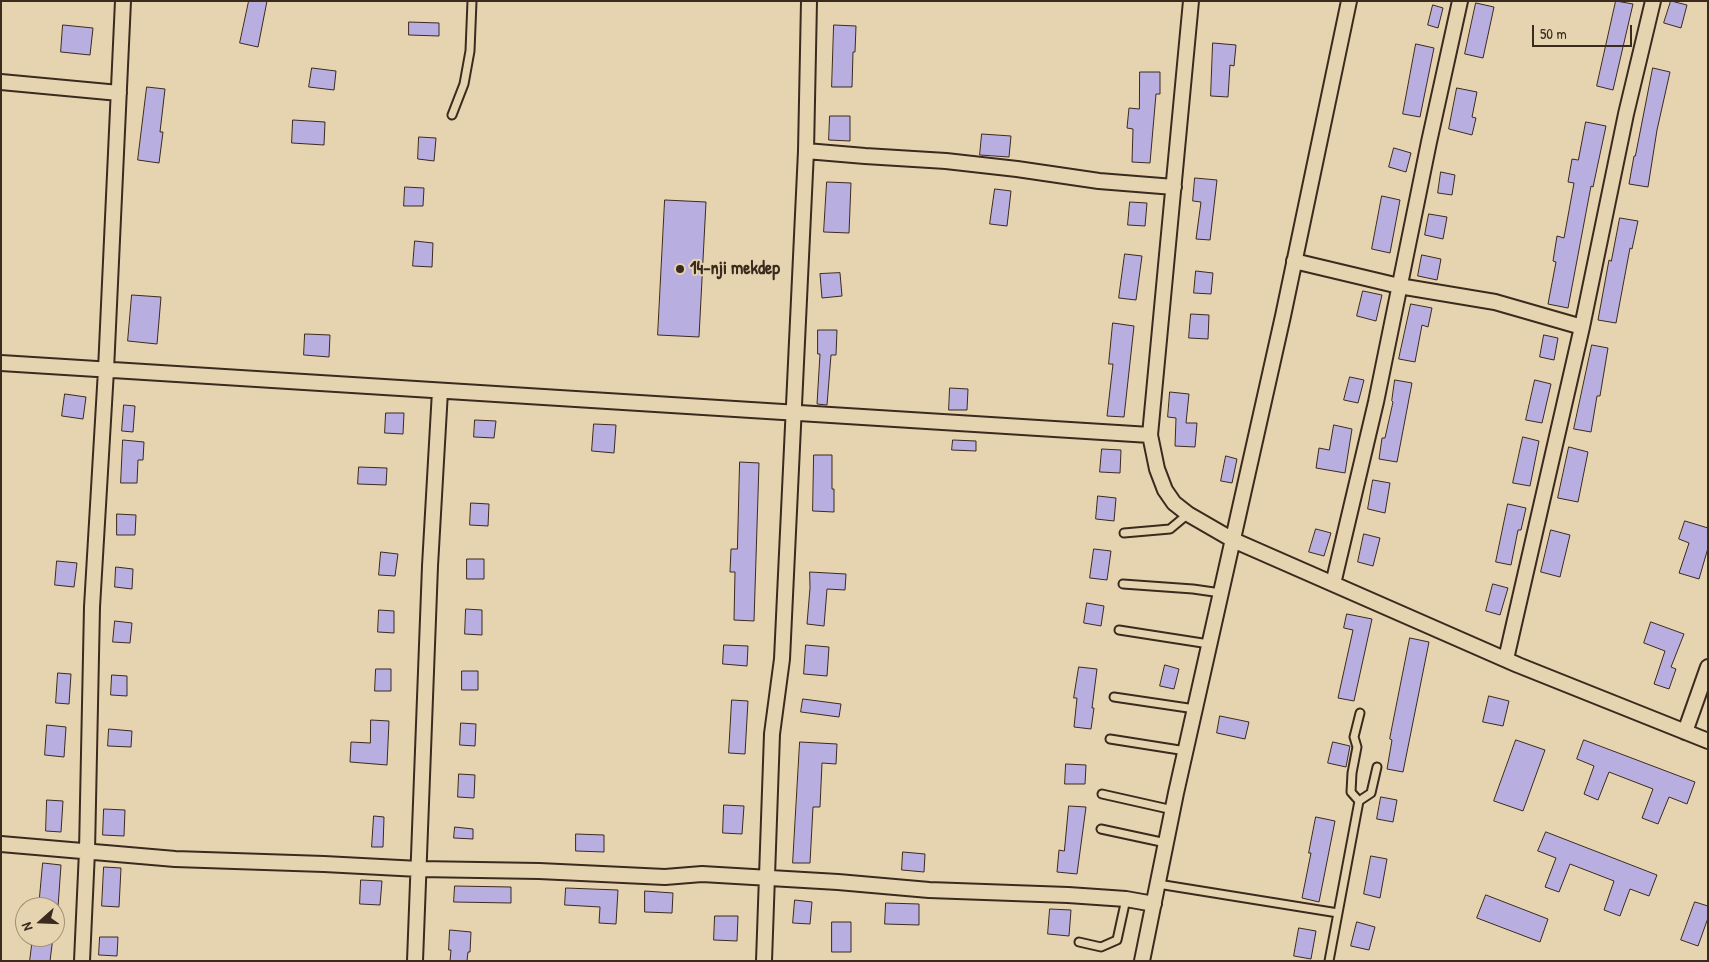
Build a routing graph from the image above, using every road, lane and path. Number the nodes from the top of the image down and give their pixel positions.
1 (123, 1) edge
2 (472, 1) edge
3 (809, 1) edge
4 (1191, 1) edge
5 (1349, 1) edge
6 (1460, 1) edge
7 (1653, 1) edge
8 (1, 82) edge
9 (119, 92) junction
10 (452, 115) dead end
11 (806, 151) junction
12 (1174, 187) junction
13 (1294, 261) junction
14 (1399, 286) junction
15 (1582, 327) junction
16 (1, 363) edge
17 (106, 370) junction
18 (440, 391) junction
19 (793, 413) junction
20 (1150, 435) junction
21 (1188, 514) junction
22 (1124, 533) dead end
23 (1233, 540) junction
24 (1123, 584) dead end
25 (1333, 584) junction
26 (1221, 593) junction
27 (1118, 630) dead end
28 (1209, 644) junction
29 (1506, 659) junction
30 (1708, 667) edge
31 (1114, 697) dead end
32 (1195, 709) junction
33 (1360, 714) dead end
34 (1685, 732) junction
35 (1110, 739) dead end
36 (1708, 741) edge
37 (1186, 751) junction
38 (1378, 767) dead end
39 (1102, 794) dead end
40 (1359, 801) junction
41 (1173, 810) junction
42 (1101, 829) dead end
43 (1166, 843) junction
44 (1, 844) edge
45 (86, 851) junction
46 (419, 869) junction
47 (767, 878) junction
48 (1158, 884) junction
49 (1126, 900) junction
50 (1154, 904) junction
51 (1338, 914) junction
52 (1079, 942) dead end
53 (82, 961) edge
54 (415, 961) edge
55 (764, 961) edge
56 (1142, 961) edge
57 (1329, 961) edge

1 - 9 street
2 - 10 lane
3 - 11 street
4 - 12 street
5 - 13 street
6 - 14 street
7 - 15 street
8 - 9 street
9 - 17 street
11 - 12 street
11 - 19 street
12 - 20 street
13 - 14 street
13 - 23 street
14 - 15 street
14 - 25 street
15 - 29 street
16 - 17 street
17 - 18 street
17 - 45 street
18 - 19 street
18 - 46 street
19 - 20 street
19 - 47 street
20 - 21 street
21 - 22 lane
21 - 23 street
23 - 25 street
23 - 26 street
24 - 26 lane
25 - 29 street
26 - 28 street
27 - 28 lane
28 - 32 street
29 - 34 street
30 - 34 street
31 - 32 lane
32 - 37 street
33 - 40 lane
34 - 36 street
35 - 37 lane
37 - 41 street
38 - 40 lane
39 - 41 lane
40 - 51 lane
41 - 43 street
42 - 43 lane
43 - 48 street
44 - 45 street
45 - 46 street
45 - 53 street
46 - 47 street
46 - 54 street
47 - 49 street
47 - 55 street
48 - 50 street
48 - 51 lane
49 - 50 street
49 - 52 lane
50 - 56 street
51 - 57 lane

